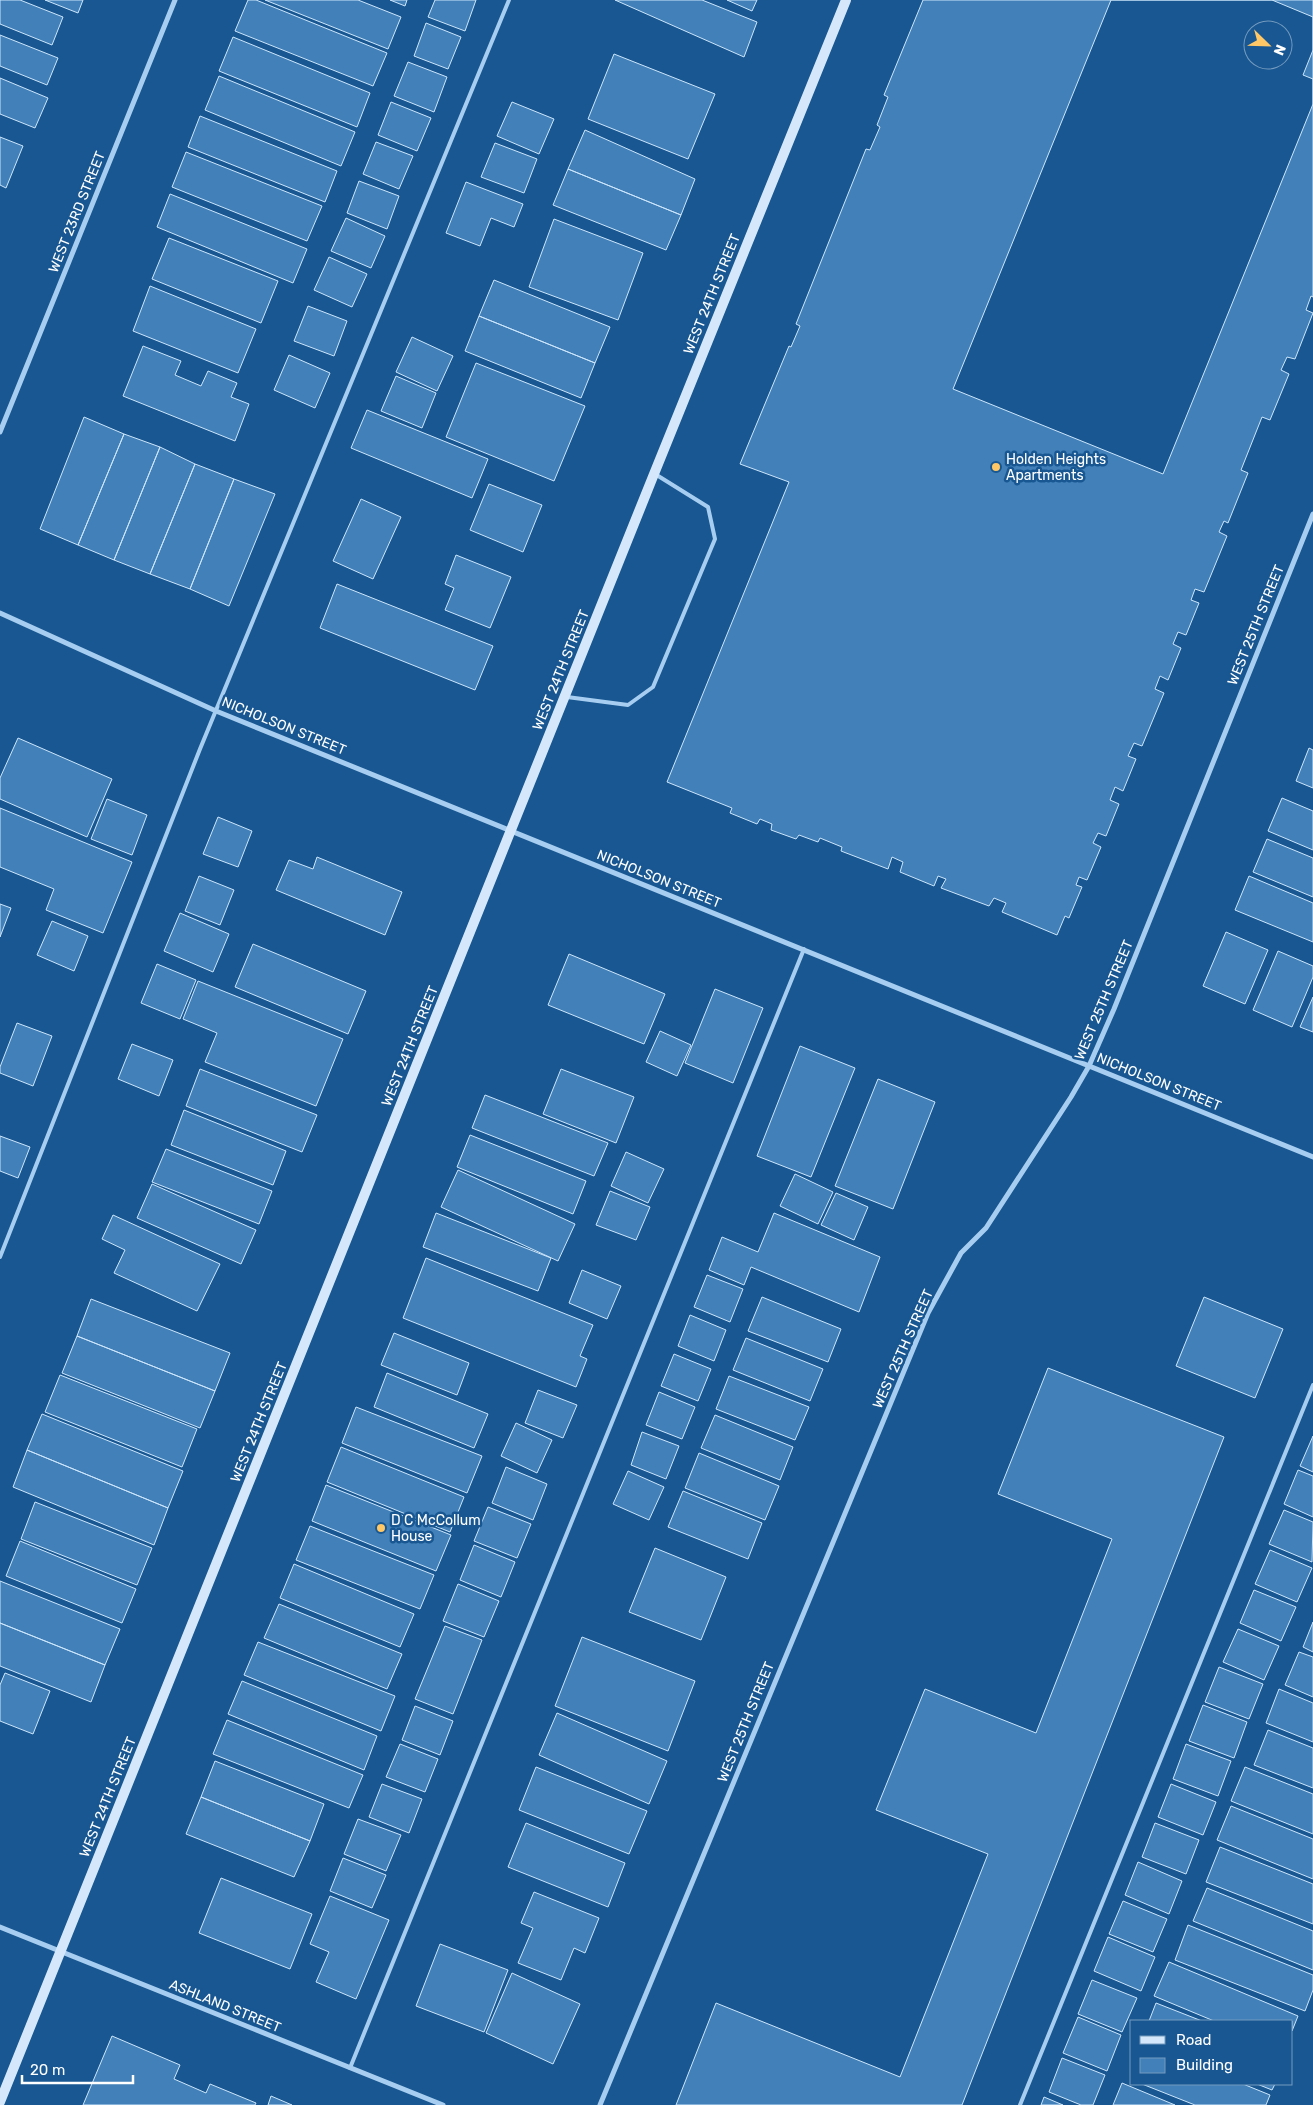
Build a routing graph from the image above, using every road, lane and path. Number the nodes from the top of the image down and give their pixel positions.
1 (175, 0) edge
2 (509, 0) edge
3 (846, 0) edge
4 (0, 432) edge
5 (654, 474) junction
6 (1313, 514) edge
7 (0, 613) edge
8 (564, 696) junction
9 (216, 711) junction
10 (511, 831) junction
11 (804, 949) junction
12 (1089, 1066) junction
13 (1313, 1157) edge
14 (0, 1257) edge
15 (1313, 1385) edge
16 (0, 1927) edge
17 (61, 1952) junction
18 (350, 2068) junction
19 (0, 2102) edge
20 (443, 2105) edge
21 (600, 2105) edge
22 (1020, 2105) edge

1 - 4 street, WEST 23RD STREET
2 - 9 lane
3 - 5 street, WEST 24TH STREET
5 - 8 street, WEST 24TH STREET
5 - 8 lane
6 - 12 street, WEST 25TH STREET
7 - 9 street, NICHOLSON STREET
8 - 10 street, WEST 24TH STREET
9 - 10 street, NICHOLSON STREET
9 - 14 lane
10 - 11 street, NICHOLSON STREET
10 - 17 street, WEST 24TH STREET
11 - 12 street, NICHOLSON STREET
11 - 18 lane
12 - 13 street, NICHOLSON STREET
12 - 21 street, WEST 25TH STREET
15 - 22 lane
16 - 17 street, ASHLAND STREET
17 - 18 street, ASHLAND STREET
17 - 19 street, WEST 24TH STREET
18 - 20 street, ASHLAND STREET

